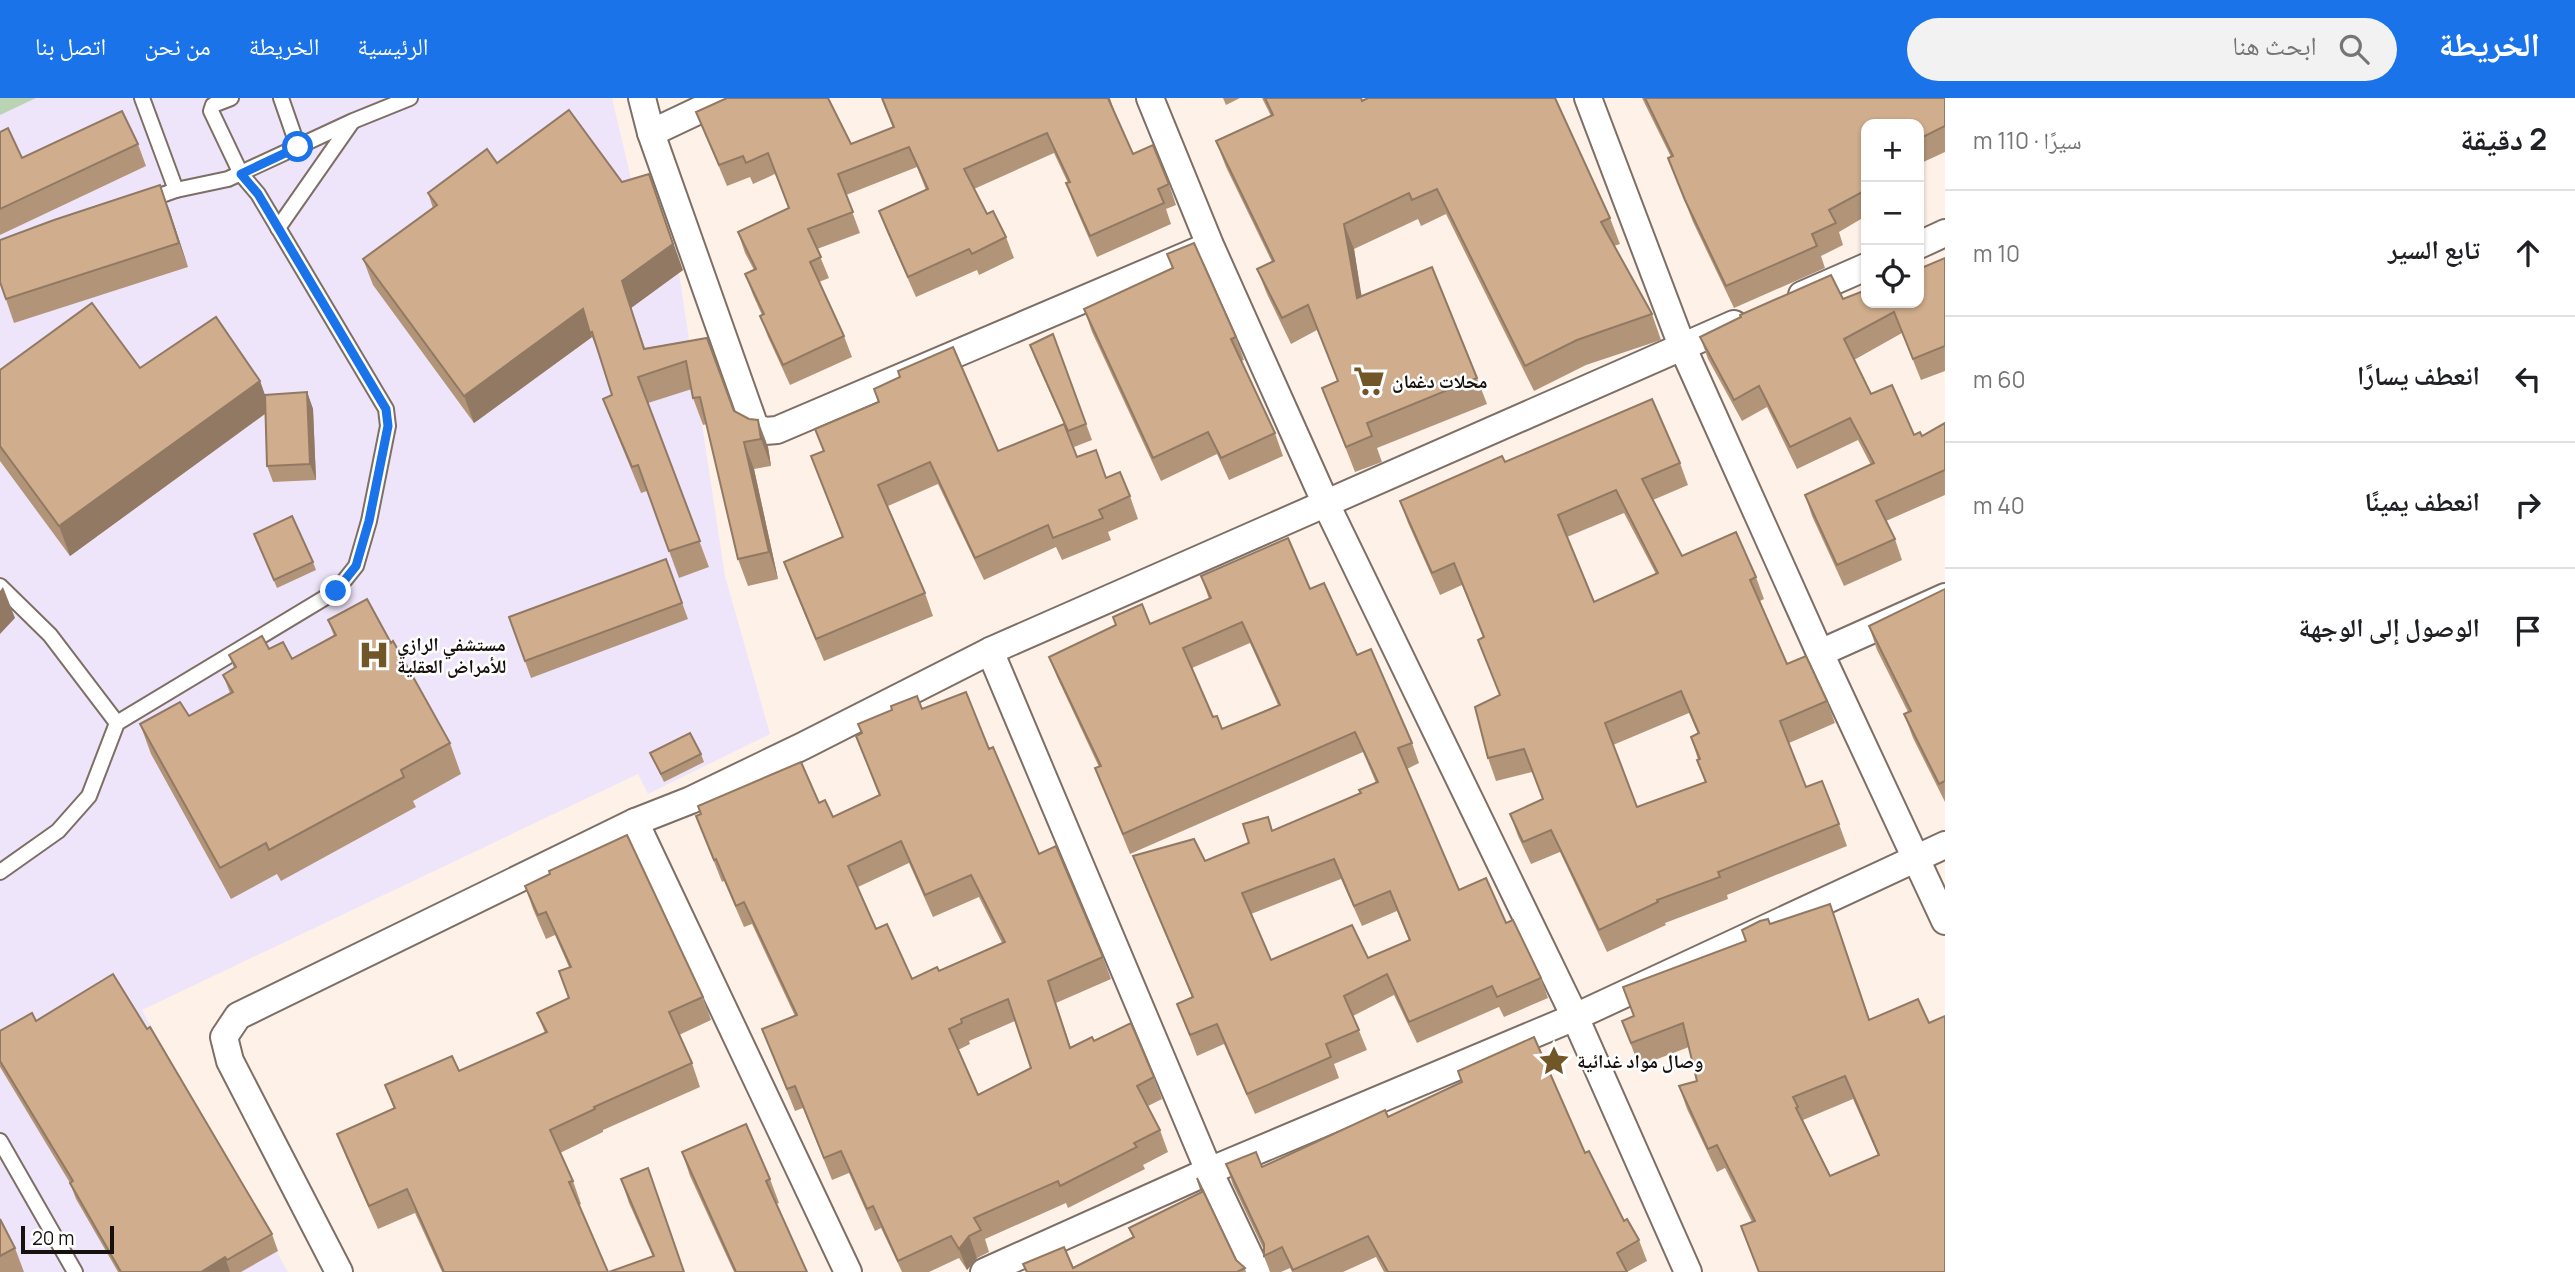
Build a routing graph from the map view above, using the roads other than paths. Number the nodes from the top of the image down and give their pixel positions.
1 (142, 98) edge
2 (231, 98) edge
3 (281, 98) edge
4 (410, 98) edge
5 (642, 98) edge
6 (725, 98) edge
7 (1150, 98) edge
8 (1588, 98) edge
9 (353, 121) junction
10 (651, 133) junction
11 (298, 147) junction
12 (241, 174) junction
13 (177, 190) junction
14 (140, 203) edge
15 (278, 228) junction
16 (1945, 233) edge
17 (1924, 243) edge
18 (1210, 245) junction
19 (1861, 269) edge
20 (1780, 304) edge
21 (1756, 314) edge
22 (1682, 346) junction
23 (1326, 504) junction
24 (0, 586) edge
25 (1945, 597) edge
26 (990, 651) junction
27 (1820, 653) junction
28 (117, 723) junction
29 (635, 822) junction
30 (1945, 845) edge
31 (1917, 858) junction
32 (0, 872) edge
33 (1945, 921) edge
34 (1574, 1017) junction
35 (0, 1142) edge
36 (1209, 1171) junction
37 (75, 1272) edge
38 (339, 1272) edge
39 (848, 1272) edge
40 (984, 1272) edge
41 (1257, 1272) edge
42 (1688, 1272) edge

1 - 13 lane
2 - 12 lane
3 - 11 lane
4 - 9 lane
5 - 10 street
6 - 10 street
7 - 18 street
8 - 22 street
9 - 11 lane
9 - 15 lane
10 - 18 street
11 - 12 lane
12 - 13 lane
12 - 15 lane
13 - 14 lane
15 - 28 lane
16 - 17 street
18 - 23 street
19 - 20 street
21 - 22 street
22 - 23 street
22 - 27 street
23 - 26 street
23 - 34 street
24 - 28 lane
25 - 27 street
26 - 29 street
26 - 36 street
27 - 31 street
28 - 32 lane
29 - 38 street
29 - 39 street
30 - 31 street
31 - 33 street
31 - 34 street
34 - 36 street
34 - 42 street
35 - 37 lane
36 - 40 street
36 - 41 street

